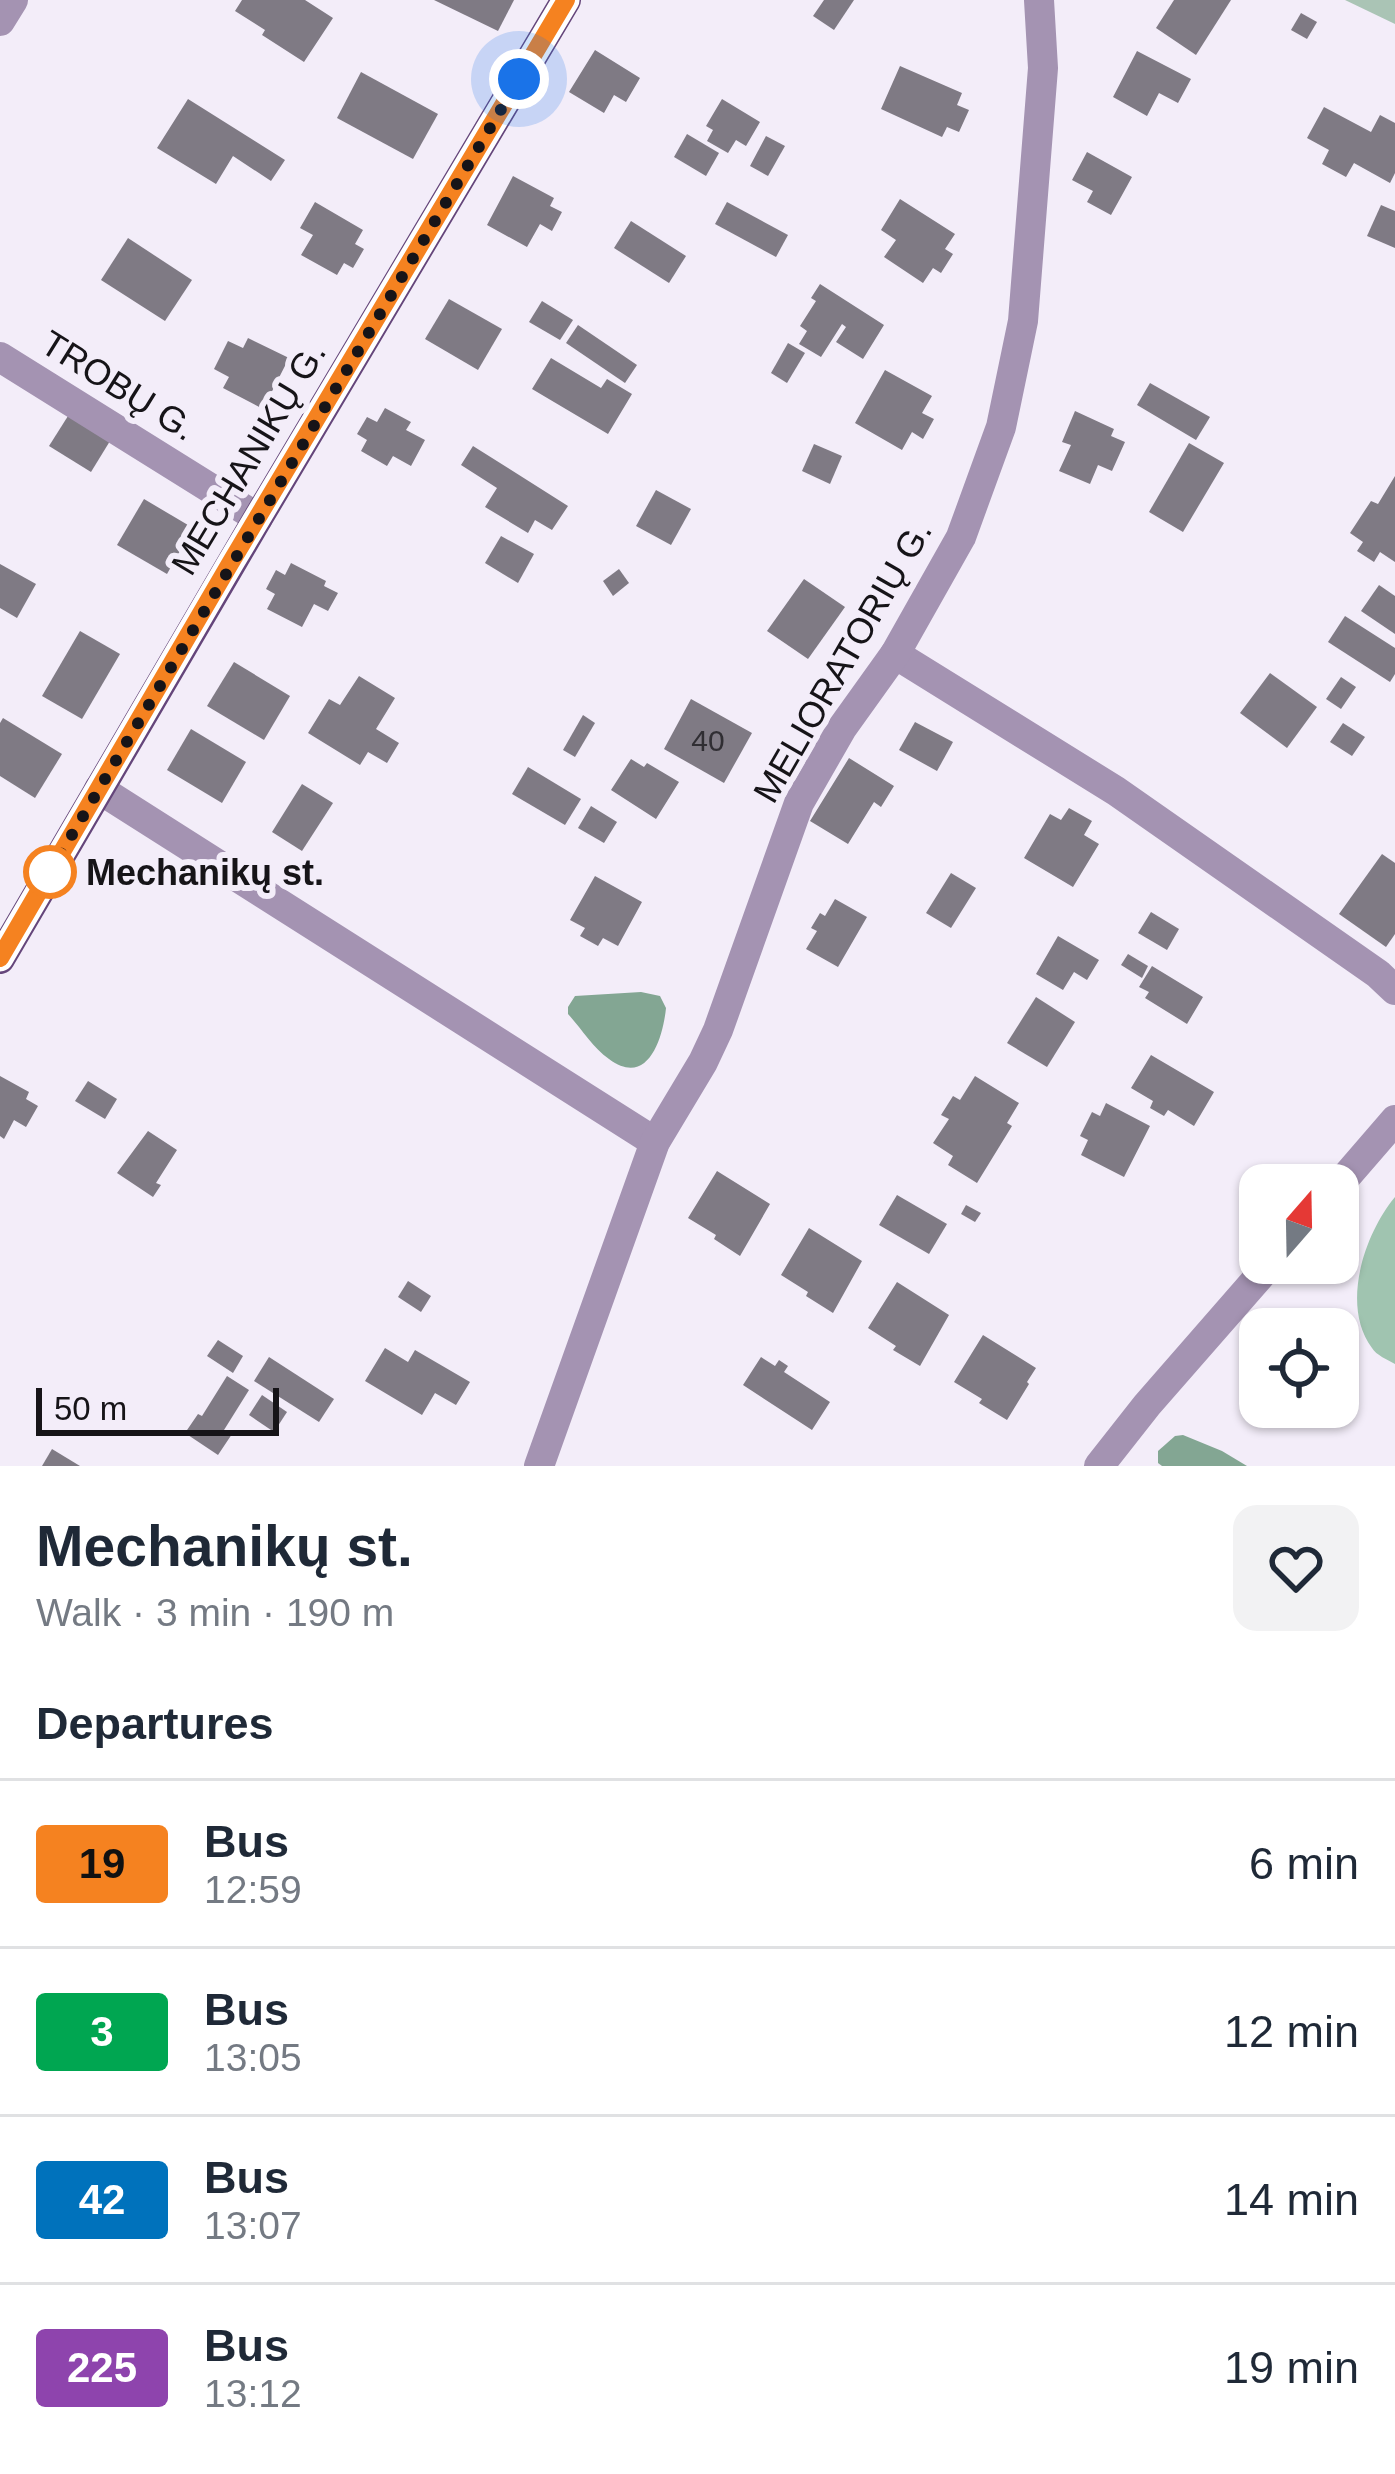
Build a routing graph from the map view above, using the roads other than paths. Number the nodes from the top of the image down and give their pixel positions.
1 (13, 0) edge
2 (566, 0) edge
3 (1039, 0) edge
4 (0, 21) edge
5 (0, 356) edge
6 (257, 518) junction
7 (895, 654) junction
8 (98, 789) junction
9 (0, 958) edge
10 (1395, 990) edge
11 (1395, 1120) edge
12 (655, 1142) junction
13 (1357, 1164) edge
14 (1253, 1284) edge
15 (539, 1466) edge
16 (1099, 1466) edge

1 - 4 street
2 - 6 main road, MECHANIKŲ G.
3 - 7 street, MELIORATORIŲ G.
5 - 6 street, TROBŲ G.
6 - 8 main road, MECHANIKŲ G.
7 - 10 street
7 - 12 street, MELIORATORIŲ G.
8 - 9 main road, MECHANIKŲ G.
8 - 12 street
11 - 13 street
12 - 15 street, MELIORATORIŲ G.
14 - 16 street

